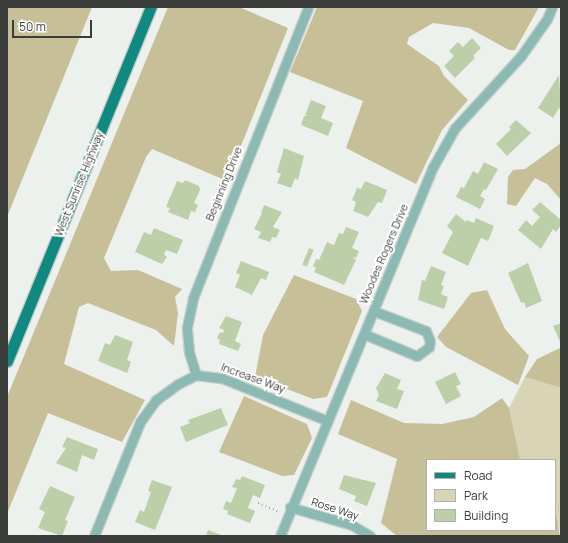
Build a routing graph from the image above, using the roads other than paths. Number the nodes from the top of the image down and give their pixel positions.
1 (151, 7) edge
2 (308, 7) edge
3 (552, 7) edge
4 (374, 310) junction
5 (364, 334) junction
6 (7, 361) edge
7 (196, 375) junction
8 (328, 421) junction
9 (289, 511) junction
10 (94, 536) edge
11 (280, 536) edge
12 (370, 536) edge

1 - 6 main road, West Sunrise Highway
2 - 7 street, Beginning Drive
3 - 4 street, Woodes Rogers Drive
4 - 5 street, Woodes Rogers Drive
4 - 5 street
5 - 8 street, Woodes Rogers Drive
7 - 8 street, Increase Way
7 - 10 street
8 - 9 street, Woodes Rogers Drive
9 - 11 street, Woodes Rogers Drive
9 - 12 street, Rose Way

